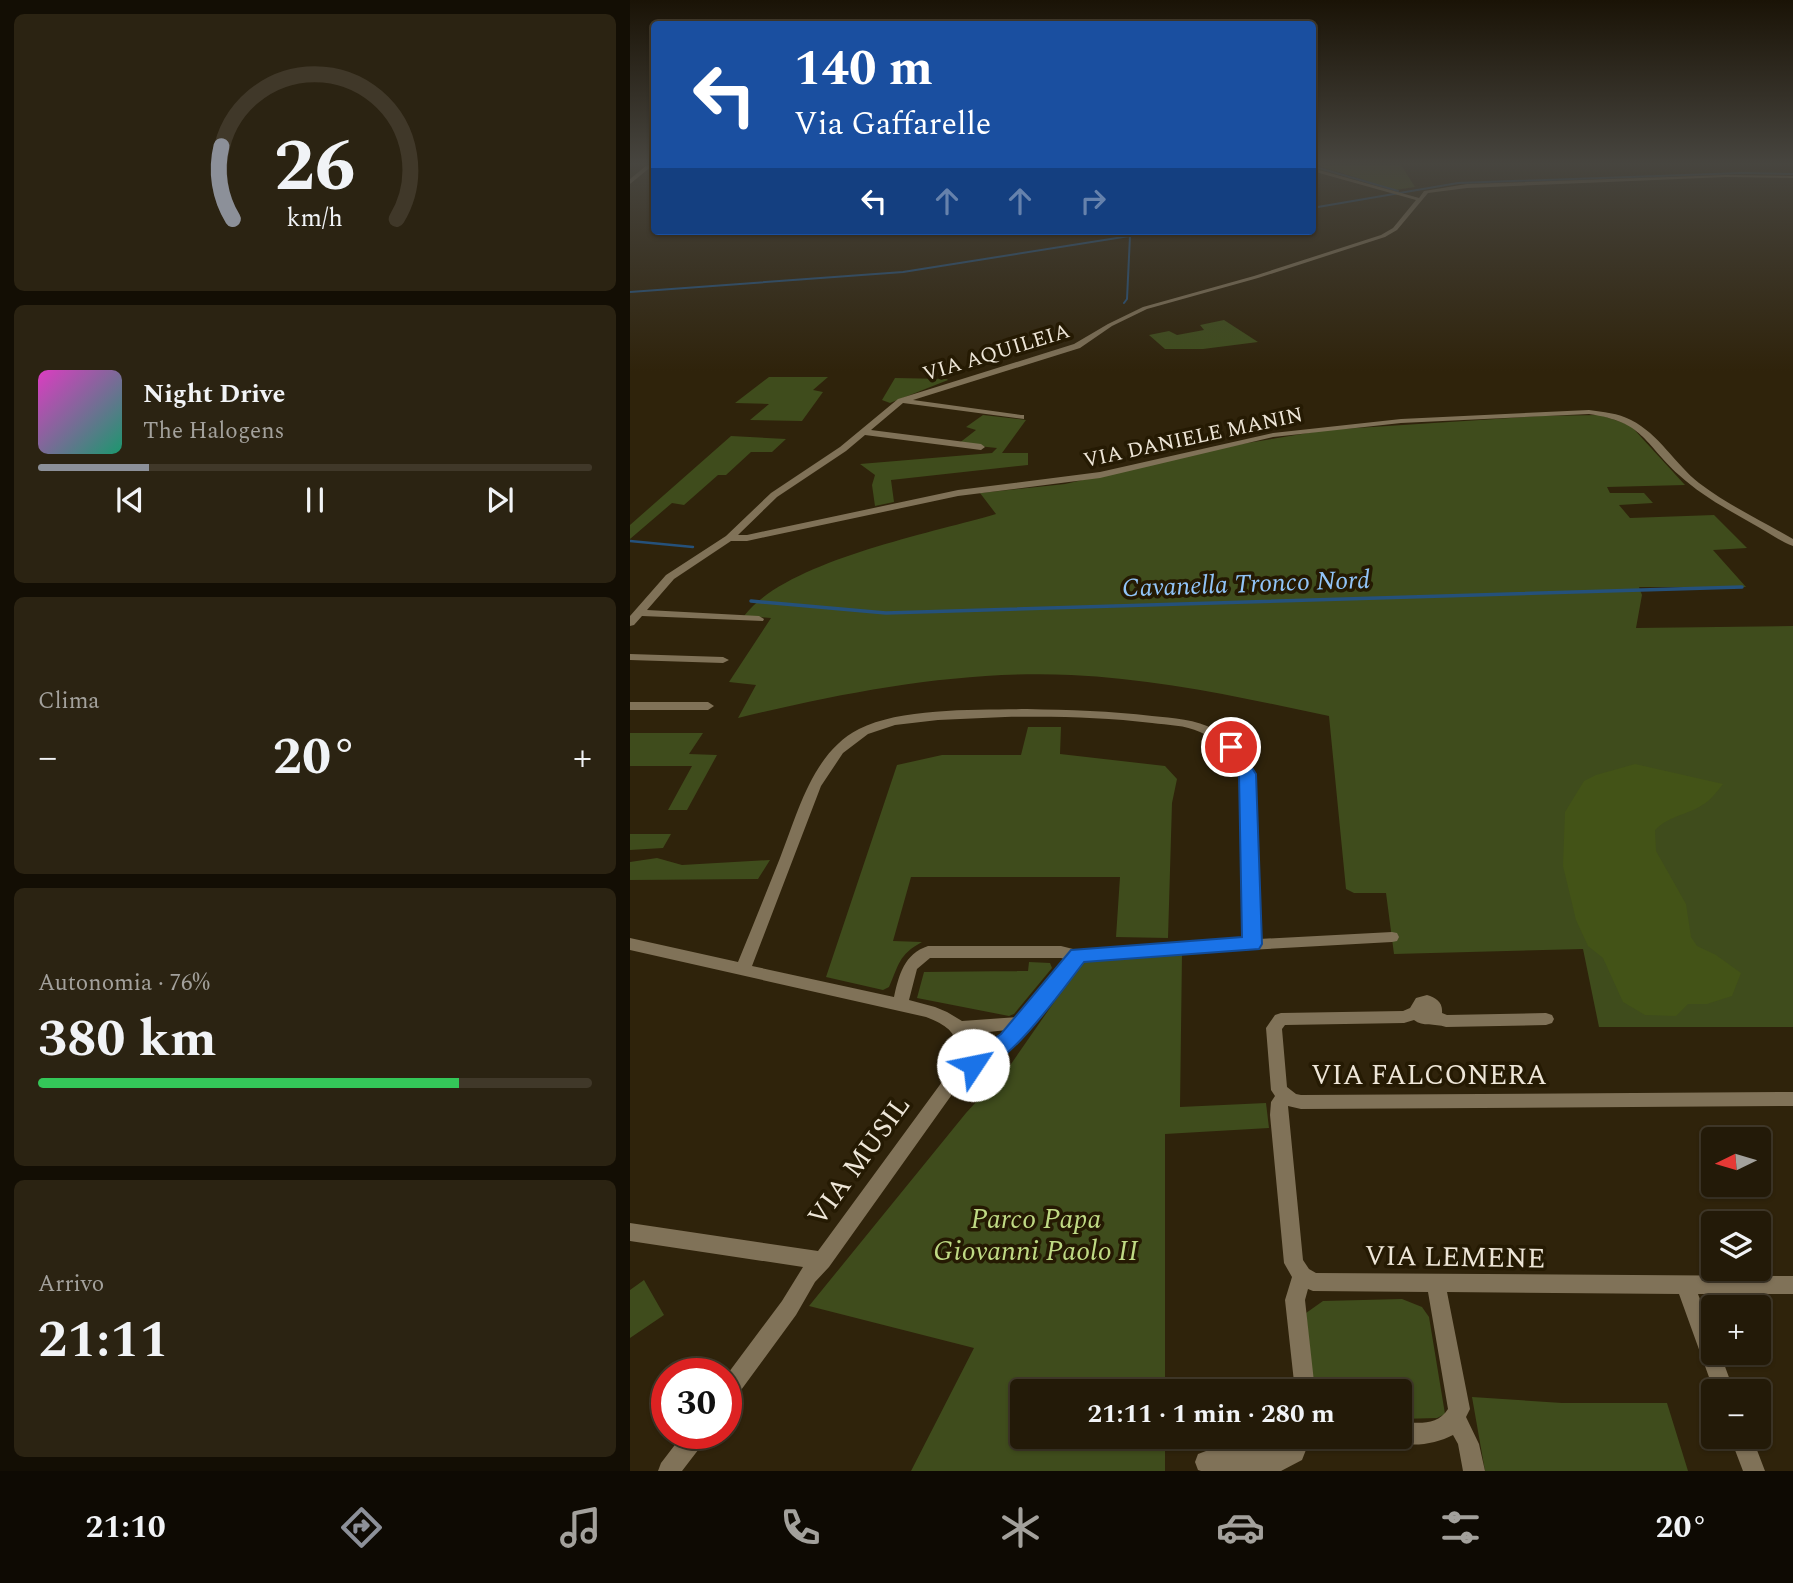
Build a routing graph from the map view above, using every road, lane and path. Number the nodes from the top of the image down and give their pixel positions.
1 (1387, 234) edge
2 (901, 401) junction
3 (1021, 417) dead end
4 (864, 432) junction
5 (981, 447) dead end
6 (729, 538) junction
7 (1793, 543) edge
8 (636, 609) edge
9 (759, 619) dead end
10 (630, 623) edge
11 (630, 657) edge
12 (723, 660) dead end
13 (630, 706) edge
14 (708, 706) dead end
15 (1392, 937) dead end
16 (630, 944) edge
17 (1252, 944) junction
18 (1078, 956) junction
19 (743, 969) junction
20 (900, 1004) junction
21 (1425, 1014) joint
22 (1546, 1019) dead end
23 (1022, 1023) junction
24 (960, 1028) junction
25 (957, 1074) junction
26 (1284, 1095) junction
27 (1793, 1099) edge
28 (630, 1232) edge
29 (822, 1261) junction
30 (1302, 1275) junction
31 (1436, 1283) junction
32 (1793, 1285) edge
33 (1686, 1286) junction
34 (742, 1372) edge
35 (1304, 1379) edge
36 (1720, 1379) edge
37 (1455, 1421) junction
38 (1412, 1433) edge
39 (685, 1449) edge
40 (1295, 1449) edge
41 (1746, 1449) edge
42 (1206, 1462) dead end
43 (668, 1471) edge
44 (1474, 1471) edge
45 (1754, 1471) edge

1 - 2 street, VIA AQUILEIA
2 - 3 street
2 - 4 street, VIA AQUILEIA
4 - 5 street
4 - 6 street, VIA AQUILEIA
6 - 7 street, VIA DANIELE MANIN
6 - 8 street, VIA AQUILEIA
8 - 9 street
8 - 10 street, VIA AQUILEIA
11 - 12 street
13 - 14 street
15 - 17 street
16 - 19 street
17 - 18 street
17 - 19 street
18 - 20 street
18 - 23 street
19 - 20 street
20 - 24 street
21 - 22 street
21 - 26 street, VIA FALCONERA
23 - 24 street
23 - 25 street
24 - 25 street, VIA MUSIL
25 - 29 street, VIA MUSIL
26 - 27 street, VIA FALCONERA
26 - 30 street
28 - 29 street
29 - 34 street, VIA MUSIL
30 - 31 street, VIA LEMENE
30 - 35 street
31 - 33 street, VIA LEMENE
31 - 37 street
32 - 33 street, VIA LEMENE
33 - 36 street
37 - 38 street
37 - 44 street
39 - 43 street
40 - 42 street
41 - 45 street

